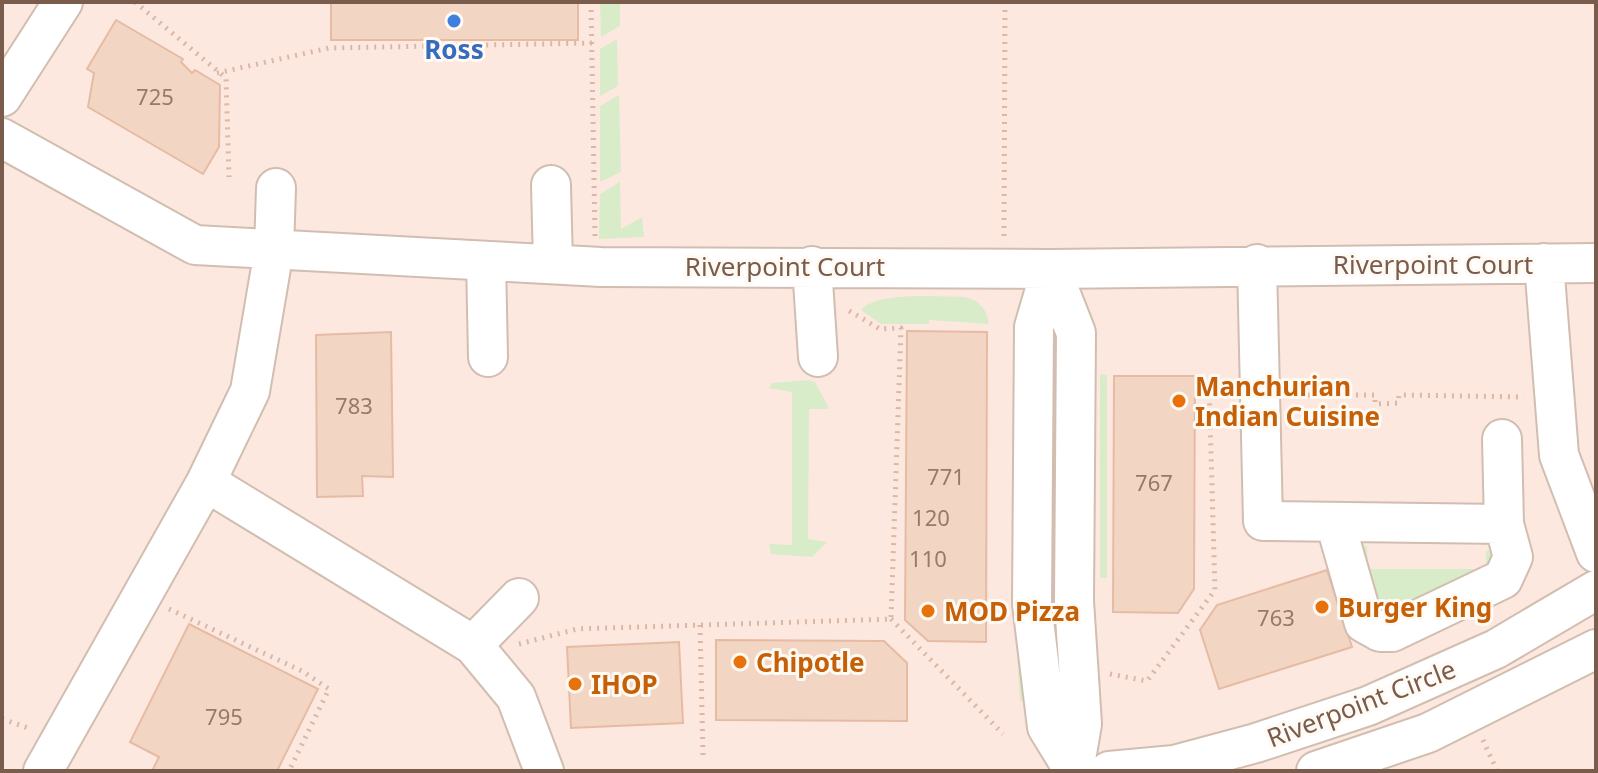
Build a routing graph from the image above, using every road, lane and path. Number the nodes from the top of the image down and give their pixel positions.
1 (63, 2) edge
2 (135, 2) edge
3 (591, 2) edge
4 (1005, 2) edge
5 (592, 43) junction
6 (217, 73) junction
7 (2, 97) edge
8 (2, 138) edge
9 (229, 177) dead end
10 (551, 185) dead end
11 (276, 188) dead end
12 (1004, 236) dead end
13 (595, 238) dead end
14 (274, 250) junction
15 (486, 261) junction
16 (1544, 263) junction
17 (1596, 263) edge
18 (553, 264) junction
19 (1257, 264) junction
20 (812, 266) junction
21 (1051, 269) junction
22 (851, 310) dead end
23 (488, 357) dead end
24 (818, 357) dead end
25 (1261, 381) junction
26 (1555, 396) junction
27 (1502, 439) dead end
28 (206, 482) junction
29 (1335, 522) junction
30 (1504, 524) junction
31 (1596, 553) edge
32 (1596, 590) edge
33 (519, 598) dead end
34 (165, 607) dead end
35 (891, 619) junction
36 (700, 625) junction
37 (473, 645) junction
38 (510, 647) dead end
39 (1596, 649) edge
40 (1102, 670) dead end
41 (2, 719) edge
42 (38, 732) dead end
43 (1478, 732) dead end
44 (1003, 734) dead end
45 (703, 755) dead end
46 (43, 771) edge
47 (289, 771) edge
48 (544, 771) edge
49 (1074, 771) edge
50 (1109, 771) edge
51 (1316, 771) edge
52 (1497, 771) edge

1 - 7 street
2 - 6 path
3 - 5 path
4 - 12 path
5 - 6 path
5 - 13 path
6 - 9 path
8 - 14 street, Riverpoint Court
10 - 18 street
11 - 14 street
14 - 15 street, Riverpoint Court
14 - 28 street
15 - 18 street, Riverpoint Court
15 - 23 street
16 - 17 street, Riverpoint Court
16 - 19 street, Riverpoint Court
16 - 26 street
18 - 20 street, Riverpoint Court
19 - 21 street, Riverpoint Court
19 - 25 street
20 - 21 street, Riverpoint Court
20 - 24 street
21 - 49 street
22 - 35 path
25 - 26 path
25 - 29 street
25 - 40 path
26 - 31 street
27 - 30 street
28 - 37 street
28 - 46 street
29 - 30 street
29 - 30 street
32 - 50 street, Riverpoint Circle
33 - 37 street
34 - 47 path
35 - 36 path
35 - 44 path
36 - 38 path
36 - 45 path
37 - 48 street
39 - 51 street, Riverpoint Circle
41 - 42 path
43 - 52 path

